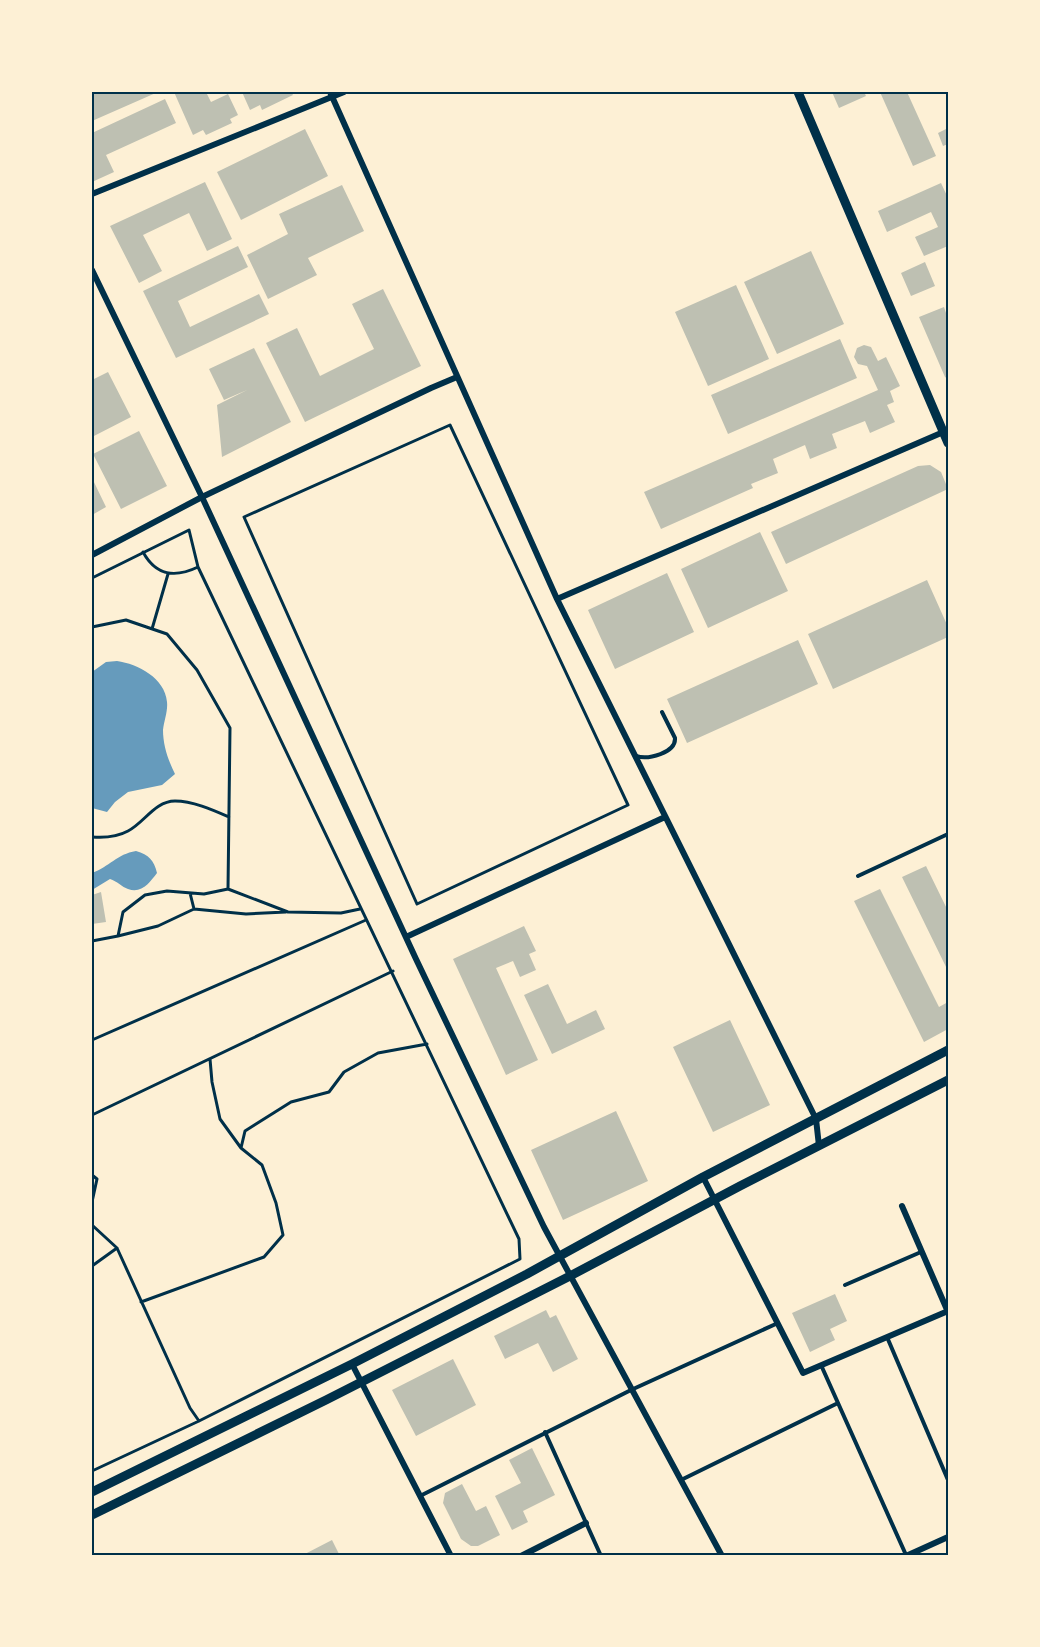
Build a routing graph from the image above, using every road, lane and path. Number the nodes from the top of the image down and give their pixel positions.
1 (345, 92) edge
2 (798, 92) edge
3 (332, 94) edge
4 (92, 194) edge
5 (92, 270) edge
6 (457, 377) junction
7 (946, 431) edge
8 (948, 443) edge
9 (201, 497) junction
10 (144, 552) junction
11 (92, 555) edge
12 (198, 567) junction
13 (168, 573) junction
14 (92, 578) edge
15 (557, 599) junction
16 (92, 627) edge
17 (152, 629) junction
18 (662, 712) dead end
19 (635, 755) junction
20 (628, 805) joint
21 (229, 817) junction
22 (666, 817) junction
23 (948, 834) edge
24 (92, 837) edge
25 (858, 876) dead end
26 (228, 889) junction
27 (190, 893) junction
28 (194, 909) junction
29 (360, 909) junction
30 (288, 912) junction
31 (366, 920) junction
32 (118, 936) junction
33 (405, 937) junction
34 (92, 941) edge
35 (393, 971) junction
36 (92, 1040) edge
37 (426, 1044) junction
38 (948, 1050) edge
39 (210, 1059) junction
40 (948, 1080) edge
41 (92, 1115) edge
42 (816, 1119) junction
43 (819, 1147) junction
44 (241, 1148) junction
45 (92, 1174) edge
46 (702, 1178) junction
47 (714, 1200) junction
48 (92, 1202) edge
49 (902, 1206) dead end
50 (92, 1225) edge
51 (117, 1248) junction
52 (922, 1251) junction
53 (560, 1257) junction
54 (92, 1266) edge
55 (570, 1276) junction
56 (845, 1285) dead end
57 (141, 1302) junction
58 (948, 1311) edge
59 (778, 1323) junction
60 (887, 1337) junction
61 (352, 1364) junction
62 (821, 1365) junction
63 (360, 1383) junction
64 (631, 1390) junction
65 (838, 1403) junction
66 (199, 1421) junction
67 (545, 1432) junction
68 (92, 1471) edge
69 (680, 1480) junction
70 (948, 1480) edge
71 (92, 1492) edge
72 (420, 1496) junction
73 (92, 1515) edge
74 (586, 1522) junction
75 (948, 1537) edge
76 (906, 1555) edge
77 (451, 1556) edge
78 (521, 1556) edge
79 (601, 1556) edge
80 (722, 1556) edge

1 - 3 street
2 - 7 street
3 - 4 street
3 - 6 street
5 - 9 street
6 - 9 street
6 - 15 street
7 - 8 street
7 - 15 street
9 - 11 street
9 - 33 street
10 - 12 path
10 - 13 path
10 - 14 path
12 - 13 path
12 - 29 path
13 - 17 path
15 - 19 street
16 - 17 path
17 - 21 path
18 - 19 lane
19 - 22 street
20 - 20 path
21 - 24 path
21 - 26 path
22 - 33 street
22 - 42 street
23 - 25 lane
26 - 27 path
26 - 30 path
27 - 28 path
27 - 32 path
28 - 30 path
28 - 32 path
29 - 30 path
29 - 31 path
31 - 35 path
31 - 36 path
32 - 34 path
33 - 53 street
35 - 37 path
35 - 39 path
37 - 44 path
37 - 66 path
38 - 42 street
39 - 41 path
39 - 44 path
40 - 43 street
42 - 43 street
42 - 46 street
43 - 47 street
44 - 57 path
45 - 48 path
46 - 47 street
46 - 53 street
47 - 55 street
47 - 59 street
49 - 52 street
50 - 51 path
51 - 54 path
51 - 57 path
52 - 56 lane
52 - 58 street
53 - 55 street
53 - 61 street
55 - 63 street
55 - 64 street
57 - 66 path
58 - 60 street
59 - 62 street
59 - 64 lane
60 - 62 street
60 - 70 lane
61 - 63 street
61 - 71 street
62 - 65 lane
63 - 72 street
63 - 73 street
64 - 67 lane
64 - 69 street
65 - 69 lane
65 - 76 lane
66 - 68 path
67 - 72 lane
67 - 74 lane
69 - 80 street
72 - 77 street
74 - 78 street
74 - 79 lane
75 - 76 street

